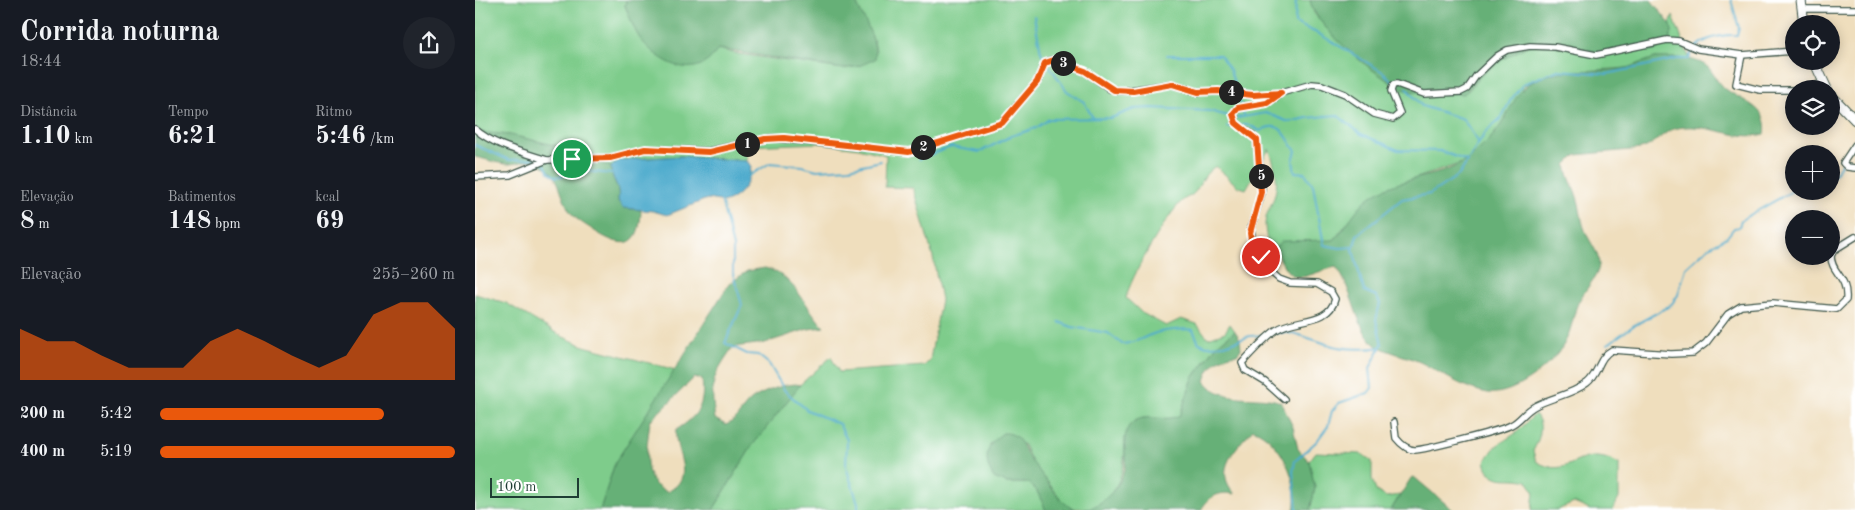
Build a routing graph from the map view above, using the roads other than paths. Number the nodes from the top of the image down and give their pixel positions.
1 (1801, 5) edge
2 (1855, 9) edge
3 (1785, 52) edge
4 (1742, 55) junction
5 (1785, 90) edge
6 (1281, 93) junction
7 (1840, 104) edge
8 (1855, 120) edge
9 (475, 129) edge
10 (1855, 145) edge
11 (547, 160) junction
12 (1855, 168) edge
13 (475, 178) edge
14 (1855, 237) edge
15 (1840, 246) edge
16 (1834, 265) edge
17 (1284, 399) dead end
18 (1394, 422) dead end

1 - 2 street
3 - 4 street
4 - 5 street
4 - 6 street
6 - 11 street
6 - 17 street
7 - 8 main road
9 - 11 street
10 - 12 street
11 - 13 street
14 - 15 street
16 - 18 street

